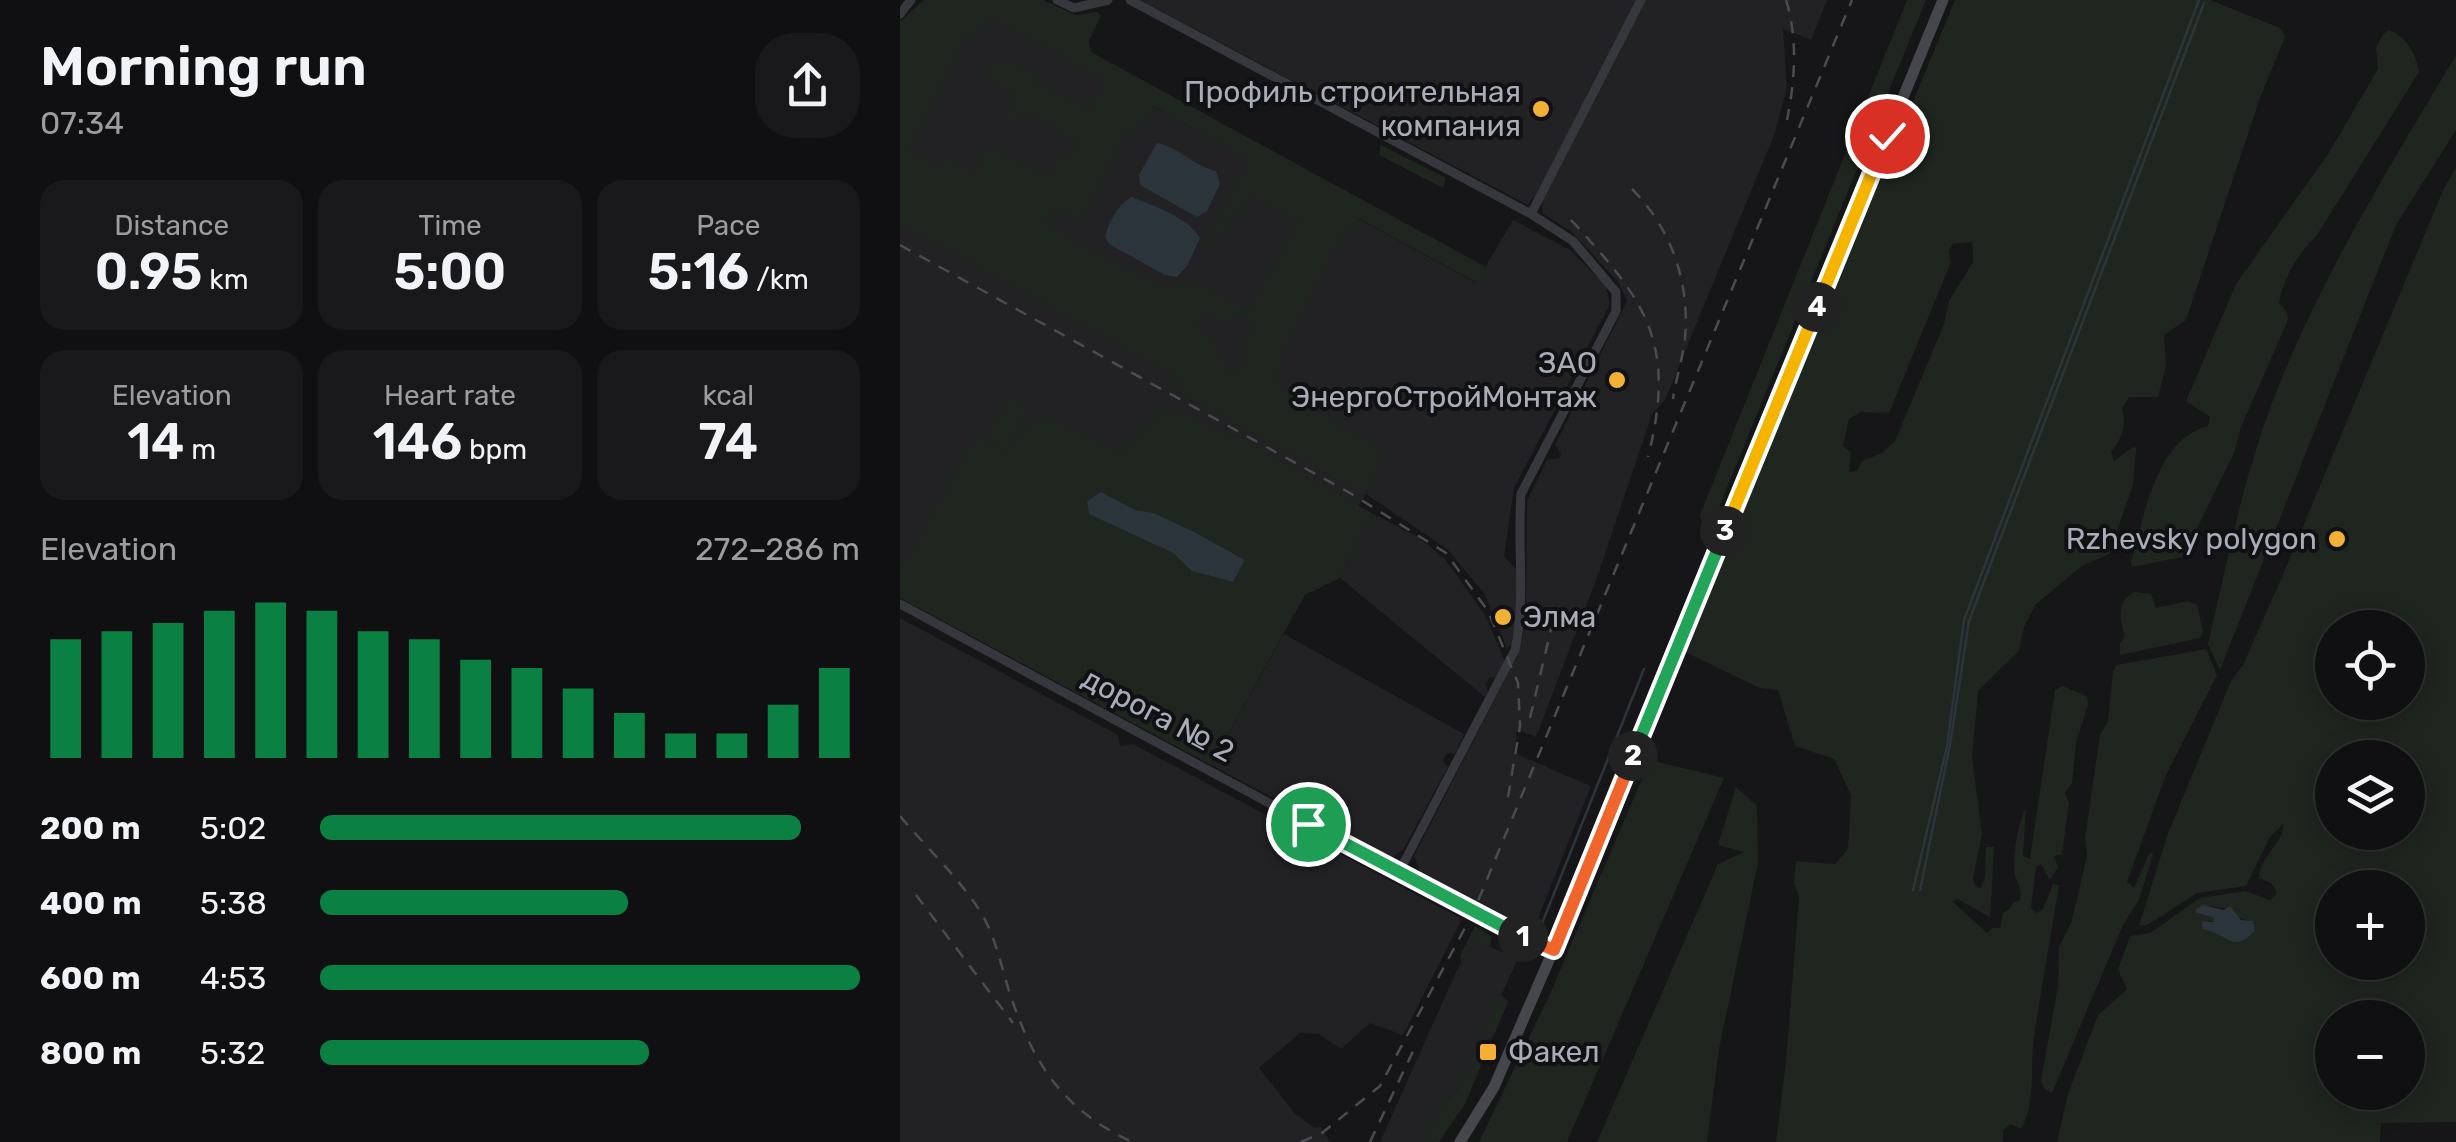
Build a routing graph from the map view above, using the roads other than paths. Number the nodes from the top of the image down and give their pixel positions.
1 (911, 0) edge
2 (1057, 0) edge
3 (1108, 0) edge
4 (1130, 0) edge
5 (1642, 0) edge
6 (1943, 0) edge
7 (900, 14) edge
8 (1531, 214) junction
9 (900, 604) edge
10 (1398, 872) junction
11 (1554, 950) junction
12 (1465, 1137) edge

1 - 7 street
2 - 3 street
4 - 8 street
5 - 8 street
6 - 11 main road
8 - 10 street
9 - 10 street, дорога № 2
10 - 11 street, дорога № 2
11 - 12 main road

